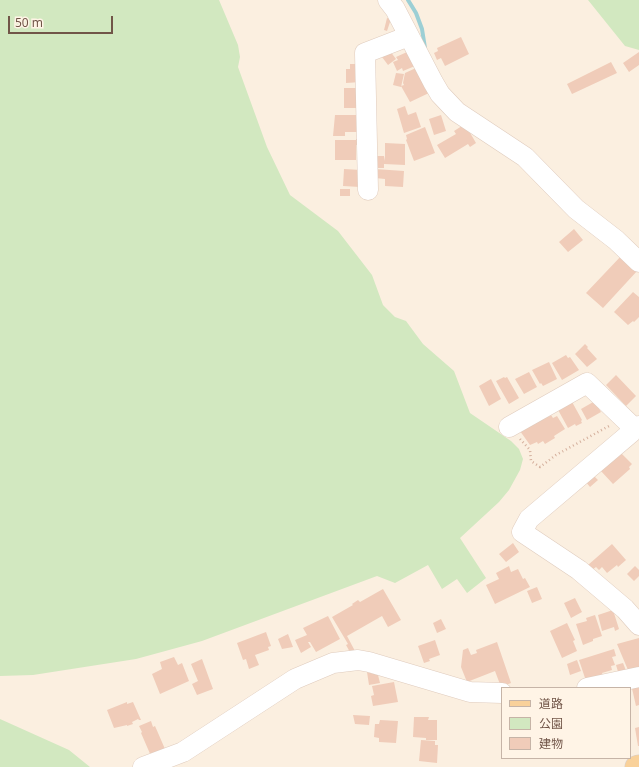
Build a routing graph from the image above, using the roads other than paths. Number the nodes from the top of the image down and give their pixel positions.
1 (388, 0) edge
2 (409, 36) junction
3 (368, 190) dead end
4 (639, 262) edge
5 (509, 427) road end
6 (633, 430) edge
7 (639, 625) edge
8 (639, 677) edge
9 (592, 687) edge
10 (501, 693) edge
11 (143, 767) edge

1 - 2 street
2 - 3 street
2 - 4 street
5 - 6 street
6 - 7 street
8 - 9 street
10 - 11 street

